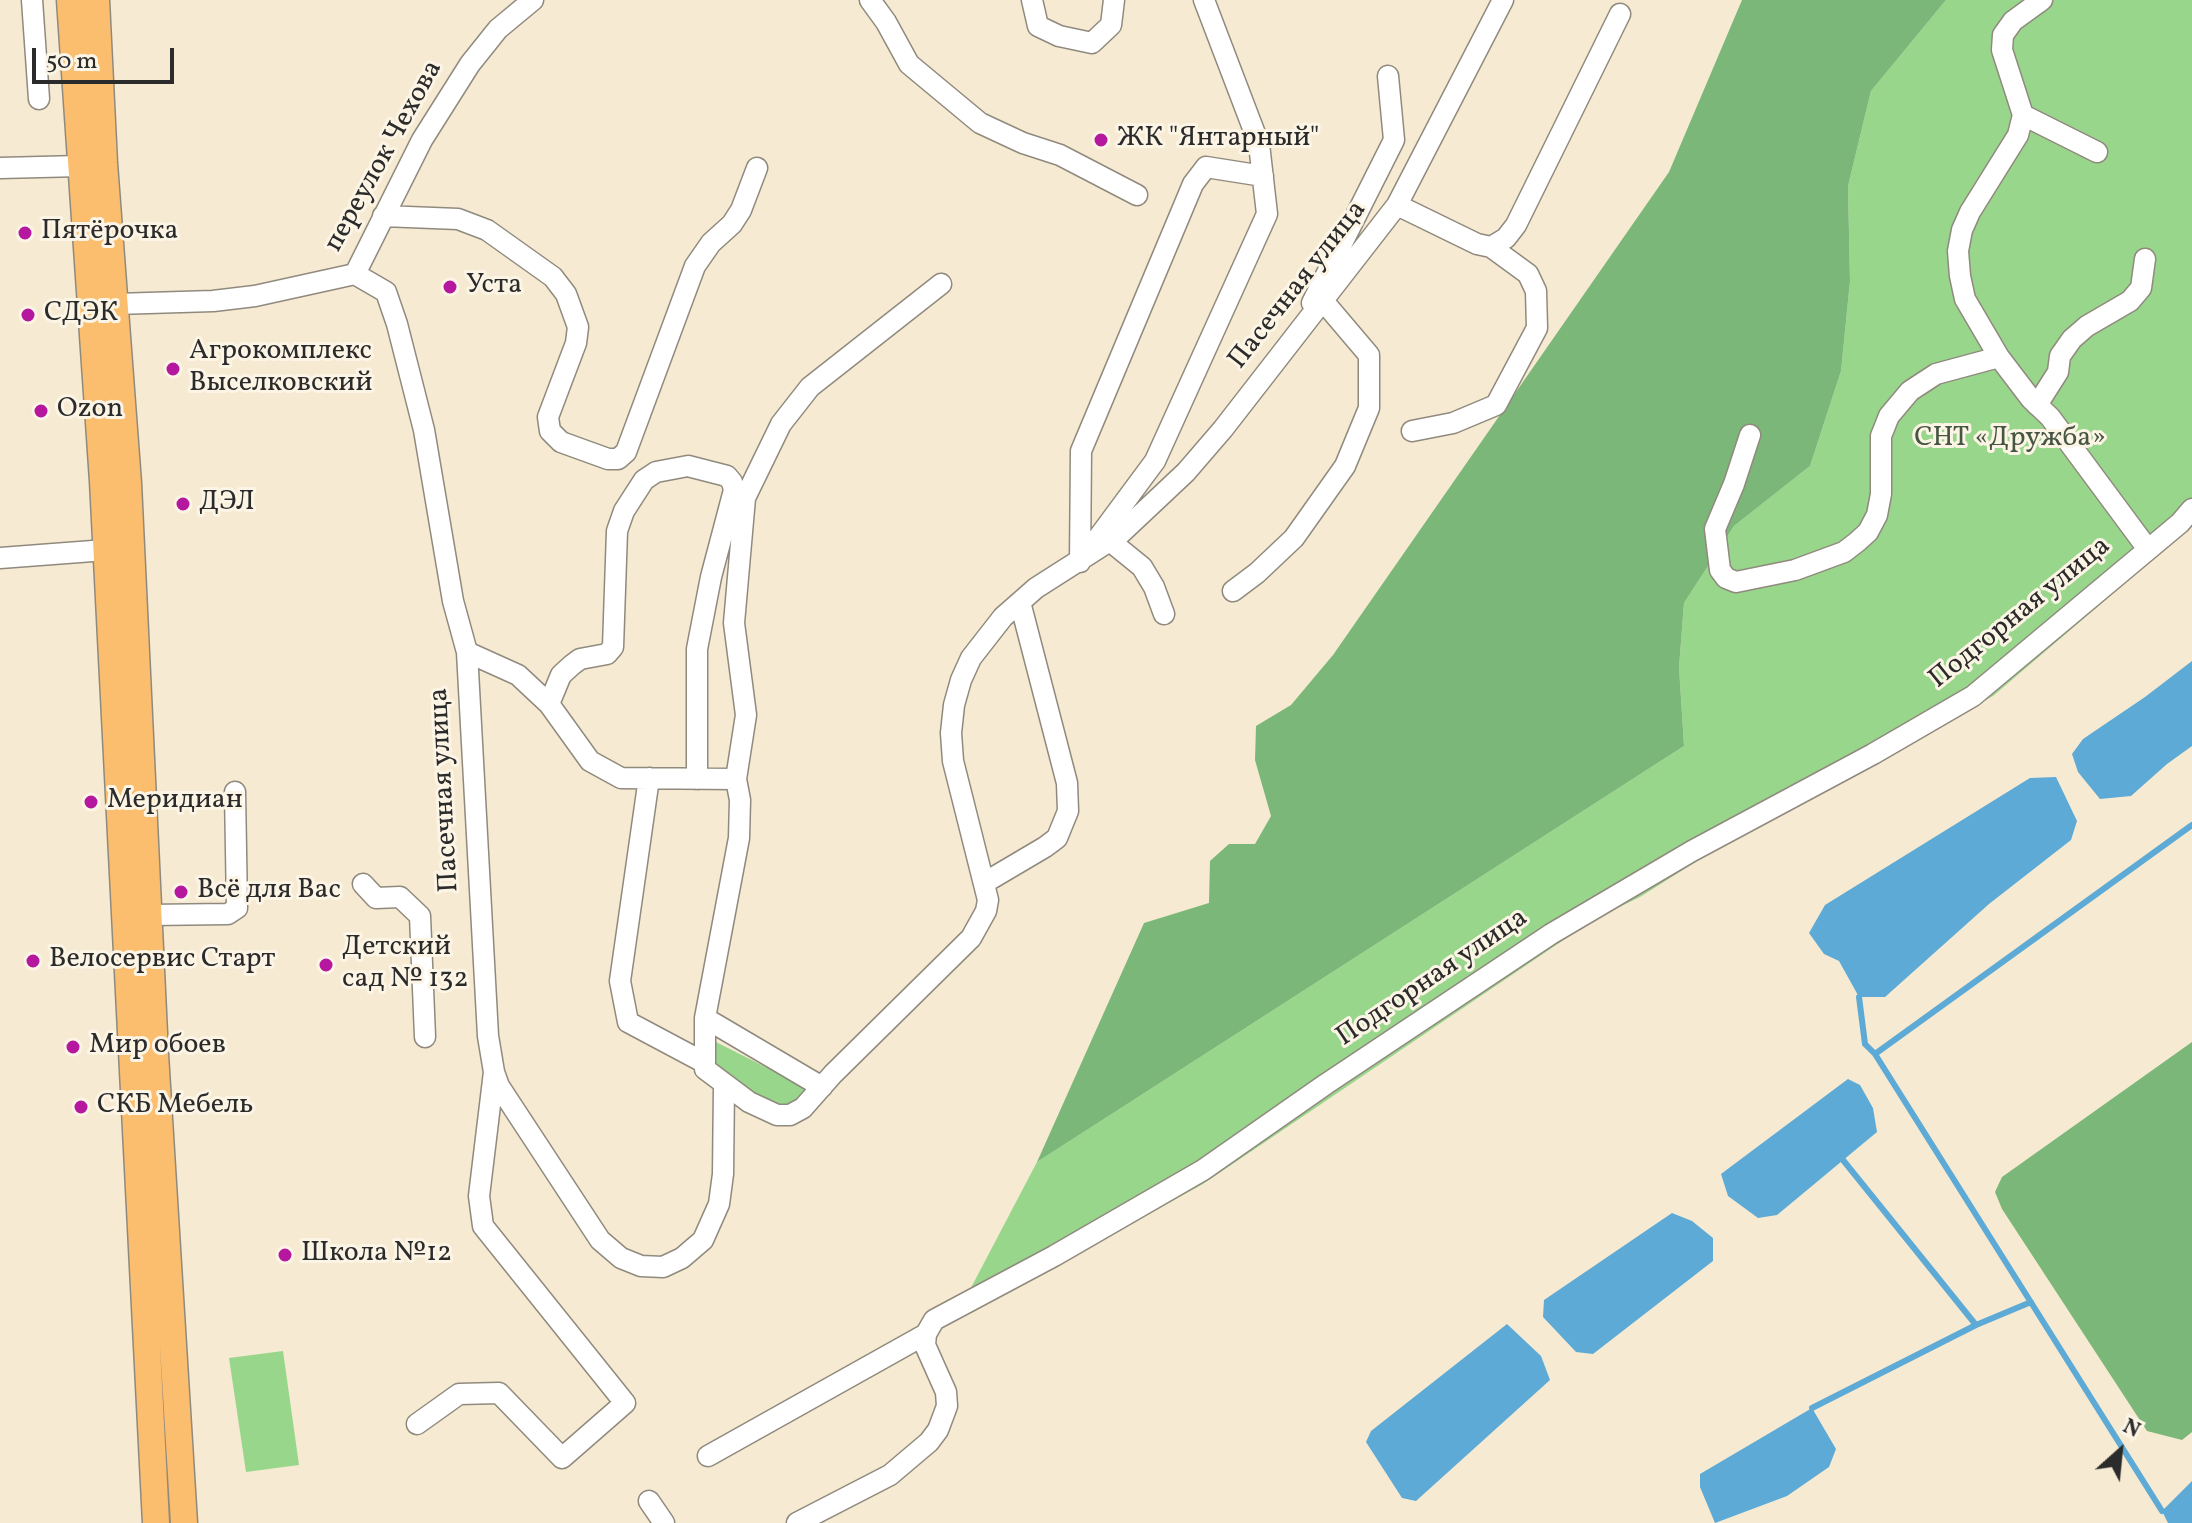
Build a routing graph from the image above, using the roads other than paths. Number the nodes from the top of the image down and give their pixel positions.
1 (32, 0) edge
2 (70, 0) edge
3 (96, 0) edge
4 (533, 0) edge
5 (870, 0) edge
6 (1032, 0) edge
7 (1114, 0) edge
8 (1204, 0) edge
9 (1503, 0) edge
10 (2042, 0) edge
11 (1620, 14) dead end
12 (1388, 76) dead end
13 (39, 99) dead end
14 (2023, 115) junction
15 (2097, 152) dead end
16 (80, 166) junction
17 (0, 168) edge
18 (757, 168) dead end
19 (1263, 176) junction
20 (1137, 195) dead end
21 (1397, 205) junction
22 (383, 216) junction
23 (1491, 247) junction
24 (2145, 259) dead end
25 (355, 274) junction
26 (941, 284) dead end
27 (1324, 302) junction
28 (103, 304) junction
29 (1292, 343) junction
30 (1999, 357) junction
31 (2037, 405) junction
32 (1412, 431) dead end
33 (1750, 435) dead end
34 (2192, 509) edge
35 (1110, 541) junction
36 (2147, 548) junction
37 (106, 550) junction
38 (0, 558) edge
39 (1080, 562) junction
40 (1233, 591) dead end
41 (1020, 602) junction
42 (1164, 614) dead end
43 (467, 652) junction
44 (549, 704) junction
45 (649, 778) junction
46 (697, 779) dead end
47 (736, 779) junction
48 (235, 792) dead end
49 (984, 883) junction
50 (363, 884) dead end
51 (149, 915) junction
52 (705, 1018) junction
53 (425, 1037) dead end
54 (705, 1063) junction
55 (494, 1072) junction
56 (724, 1086) junction
57 (822, 1087) junction
58 (926, 1334) junction
59 (417, 1424) dead end
60 (708, 1456) dead end
61 (649, 1501) dead end
62 (156, 1523) edge
63 (184, 1523) edge
64 (664, 1523) edge
65 (797, 1523) edge

1 - 13 street
2 - 16 main road
3 - 28 main road
4 - 22 street, переулок Чехова
5 - 20 street
6 - 7 street
8 - 19 street, Пасечная улица
9 - 21 street, Пасечная улица
10 - 14 street
11 - 23 street
12 - 29 street
14 - 15 street
14 - 30 street
16 - 17 street
16 - 28 main road
18 - 22 street
19 - 39 street, Пасечная улица
19 - 39 street
21 - 23 street
21 - 27 street, Пасечная улица
22 - 25 street, переулок Чехова
23 - 32 street
24 - 31 street
25 - 28 street, переулок Чехова
25 - 43 street, Пасечная улица
26 - 47 street
27 - 29 street, Пасечная улица
27 - 40 street
28 - 37 main road
28 - 51 main road
29 - 35 street, Пасечная улица
30 - 31 street
30 - 33 street
31 - 36 street
34 - 36 street, Подгорная улица
35 - 39 street, Пасечная улица
35 - 42 street
36 - 58 street, Подгорная улица
37 - 38 street
37 - 62 main road
39 - 41 street, Пасечная улица
41 - 49 street, Пасечная улица
41 - 49 street
43 - 44 street, Пасечная улица
43 - 55 street, Пасечная улица
44 - 45 street, Пасечная улица
44 - 46 street
45 - 47 street, Пасечная улица
45 - 54 street
47 - 52 street
48 - 51 street
49 - 57 street, Пасечная улица
50 - 53 street
51 - 63 main road
52 - 54 street
52 - 57 street
54 - 56 street
55 - 56 street, Пасечная улица
55 - 59 street
56 - 57 street, Пасечная улица
58 - 60 street, Подгорная улица
58 - 65 street
61 - 64 street

